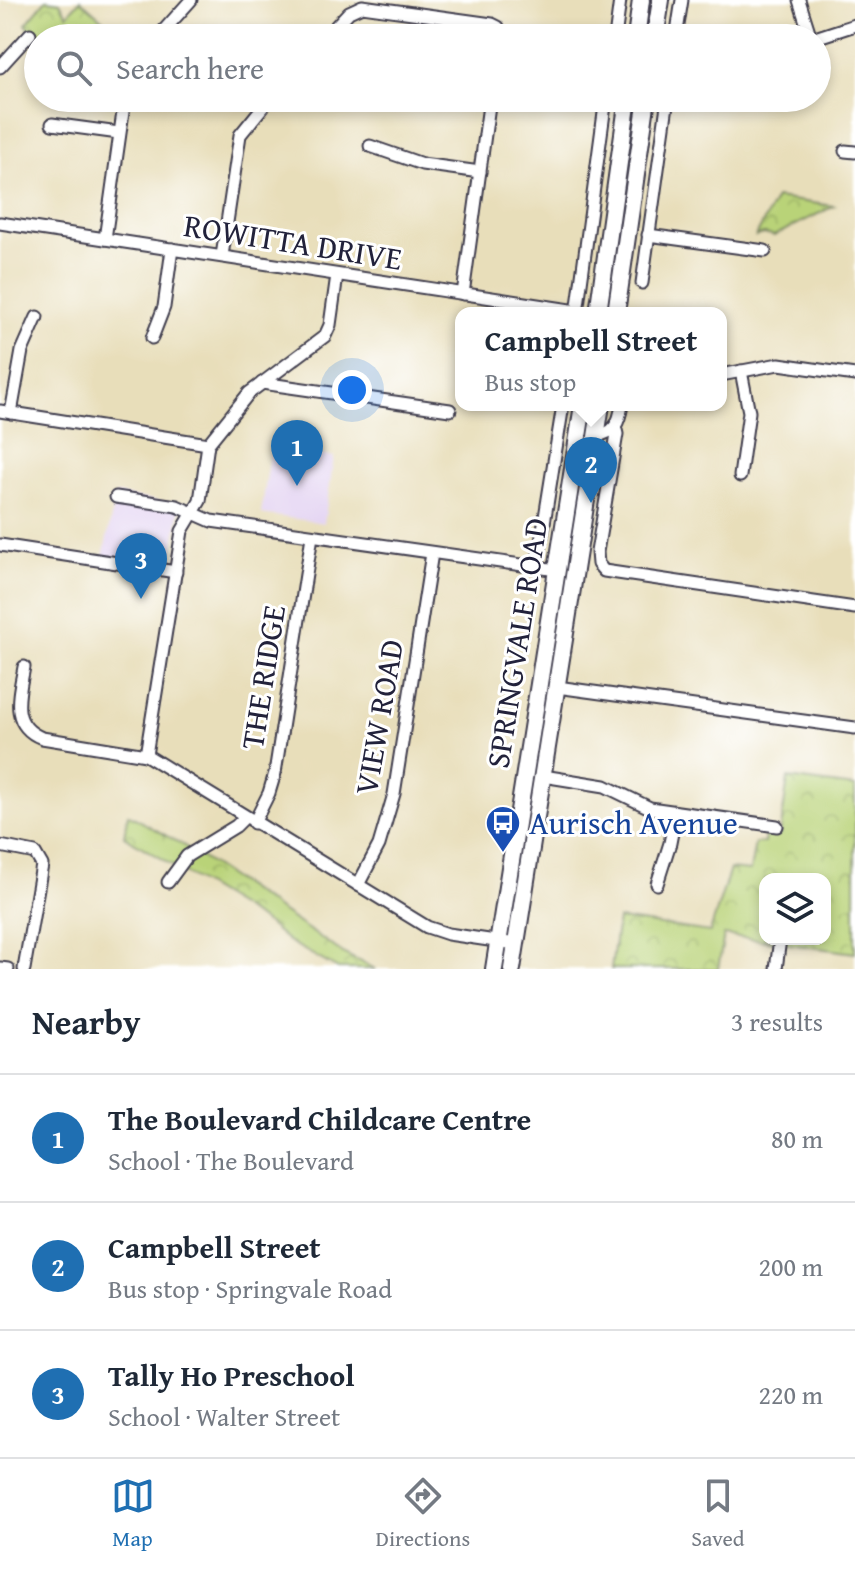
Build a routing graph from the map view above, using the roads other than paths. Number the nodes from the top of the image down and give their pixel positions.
1 (191, 0) edge
2 (620, 0) edge
3 (641, 0) edge
4 (661, 0) edge
5 (682, 0) edge
6 (799, 0) edge
7 (170, 24) edge
8 (338, 24) edge
9 (492, 24) edge
10 (617, 24) edge
11 (638, 24) edge
12 (657, 24) edge
13 (678, 24) edge
14 (808, 24) edge
15 (855, 25) edge
16 (831, 32) edge
17 (24, 41) edge
18 (0, 67) edge
19 (123, 112) edge
20 (259, 112) edge
21 (488, 112) edge
22 (604, 112) edge
23 (626, 112) edge
24 (645, 112) edge
25 (666, 112) edge
26 (52, 124) dead end
27 (119, 133) junction
28 (370, 146) dead end
29 (480, 172) junction
30 (593, 193) junction
31 (615, 196) junction
32 (633, 198) junction
33 (0, 223) edge
34 (648, 235) junction
35 (105, 239) junction
36 (172, 249) junction
37 (765, 251) dead end
38 (222, 256) junction
39 (337, 275) junction
40 (642, 283) dead end
41 (463, 294) junction
42 (545, 307) edge
43 (578, 307) edge
44 (599, 307) edge
45 (617, 307) edge
46 (37, 317) dead end
47 (152, 338) dead end
48 (741, 371) junction
49 (727, 374) edge
50 (855, 375) edge
51 (262, 383) junction
52 (450, 410) dead end
53 (562, 411) edge
54 (602, 411) edge
55 (618, 411) edge
56 (6, 412) edge
57 (582, 413) edge
58 (606, 428) junction
59 (208, 444) junction
60 (740, 476) dead end
61 (116, 497) dead end
62 (192, 515) junction
63 (312, 536) junction
64 (0, 545) edge
65 (432, 553) junction
66 (537, 567) junction
67 (557, 570) junction
68 (176, 572) junction
69 (855, 608) edge
70 (24, 667) dead end
71 (557, 687) junction
72 (855, 728) edge
73 (146, 755) junction
74 (543, 776) junction
75 (676, 812) junction
76 (249, 820) junction
77 (777, 826) dead end
78 (0, 846) edge
79 (168, 882) dead end
80 (657, 884) dead end
81 (358, 885) junction
82 (498, 942) junction
83 (516, 944) junction
84 (779, 945) edge
85 (0, 968) edge
86 (494, 968) edge
87 (8, 969) edge
88 (24, 969) edge
89 (513, 969) edge
90 (776, 969) edge

1 - 7 street
2 - 10 street
3 - 11 highway
4 - 12 highway
5 - 13 street
6 - 14 street
8 - 9 street
15 - 16 street
17 - 18 street
19 - 27 street
20 - 38 street
21 - 29 street
22 - 30 street
23 - 31 highway
24 - 32 highway
25 - 34 street
26 - 27 street
27 - 35 street
28 - 29 street
29 - 41 street
30 - 31 street
30 - 43 street
31 - 32 street
31 - 44 highway
32 - 45 highway
33 - 35 street, ROWITTA DRIVE
34 - 37 street
34 - 40 street
35 - 36 street, ROWITTA DRIVE
36 - 38 street, ROWITTA DRIVE
36 - 47 street
38 - 39 street, ROWITTA DRIVE
39 - 41 street, ROWITTA DRIVE
39 - 51 street
41 - 42 street, ROWITTA DRIVE
46 - 56 street
48 - 49 street
48 - 50 street
48 - 60 street
51 - 52 street
51 - 59 street
53 - 66 street, SPRINGVALE ROAD
54 - 58 highway, SPRINGVALE ROAD
55 - 58 street, SPRINGVALE ROAD
56 - 59 street
57 - 58 street, SPRINGVALE ROAD
57 - 67 highway, SPRINGVALE ROAD
58 - 69 street, SPRINGVALE ROAD
58 - 71 highway, SPRINGVALE ROAD
59 - 62 street
61 - 62 street
62 - 63 street
62 - 68 street
63 - 65 street
63 - 76 street, THE RIDGE
64 - 68 street
65 - 66 street
65 - 81 street, VIEW ROAD
66 - 67 street
67 - 82 highway, SPRINGVALE ROAD
68 - 73 street
70 - 73 street
71 - 72 street
71 - 74 highway, SPRINGVALE ROAD
73 - 76 street
74 - 75 street
74 - 83 highway, SPRINGVALE ROAD
75 - 77 street
75 - 80 street
76 - 79 street, THE RIDGE
76 - 81 street
78 - 88 street
81 - 82 street
82 - 83 street
82 - 86 highway, SPRINGVALE ROAD
83 - 89 highway, SPRINGVALE ROAD
84 - 90 street
85 - 87 street
86 - 89 street

